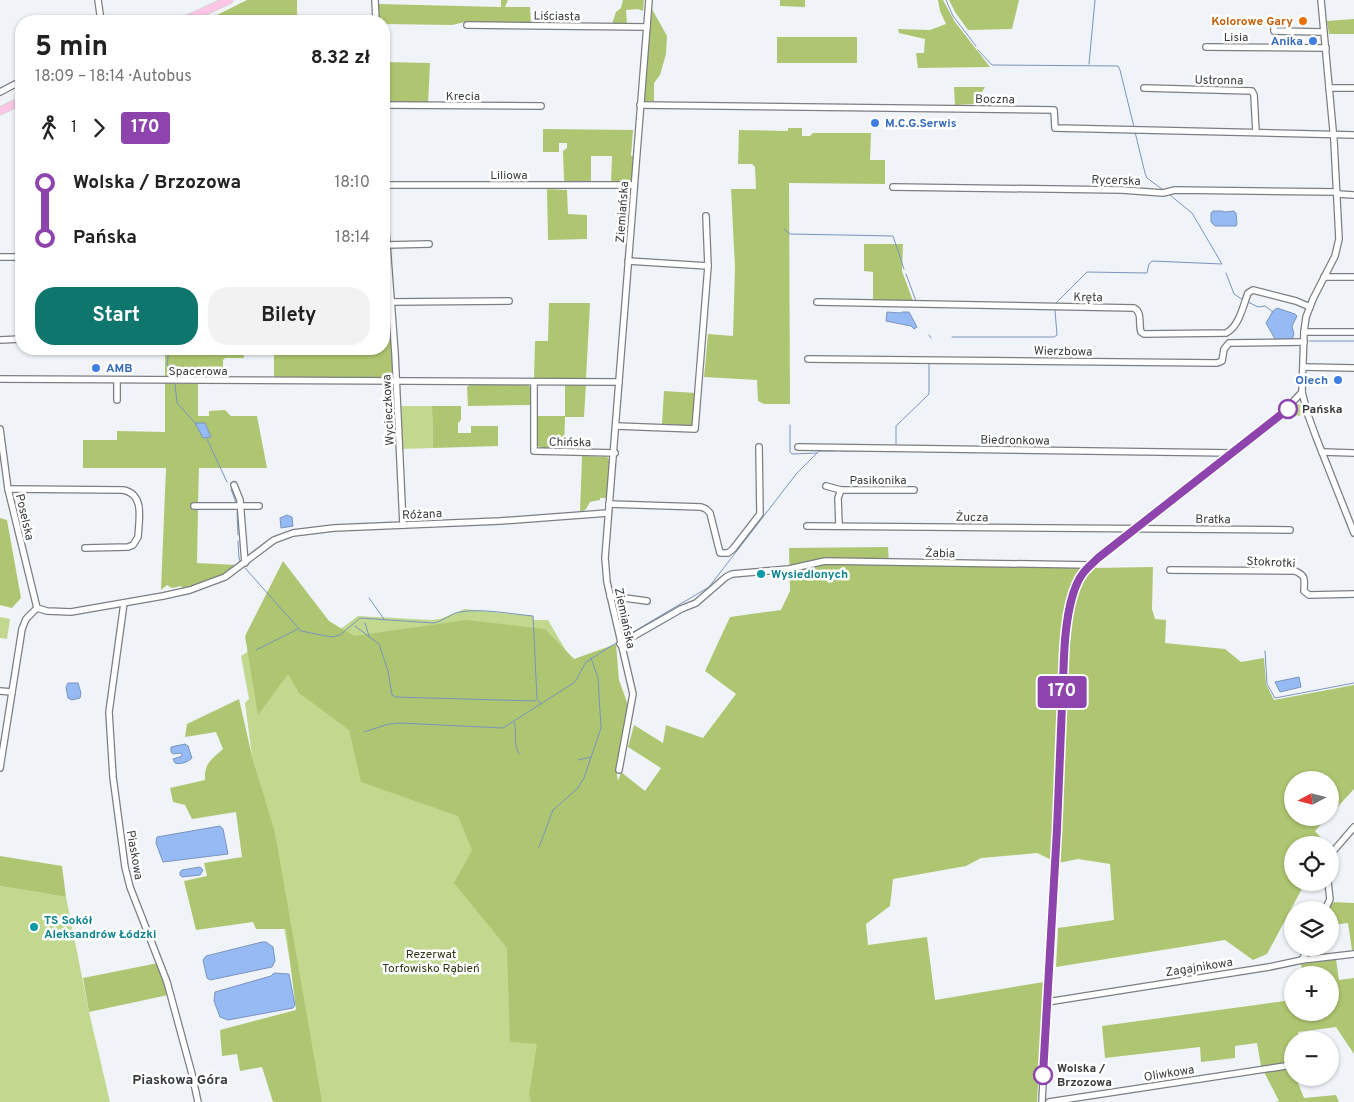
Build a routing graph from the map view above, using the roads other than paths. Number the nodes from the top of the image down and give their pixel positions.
1 (98, 0) edge
2 (229, 0) edge
3 (375, 0) edge
4 (649, 0) edge
5 (1322, 0) edge
6 (100, 15) edge
7 (196, 15) edge
8 (376, 15) edge
9 (1274, 22) dead end
10 (467, 25) dead end
11 (647, 27) junction
12 (1323, 32) junction
13 (1206, 47) dead end
14 (1326, 48) junction
15 (15, 84) edge
16 (1144, 88) dead end
17 (1329, 88) junction
18 (1354, 88) edge
19 (0, 92) edge
20 (15, 104) edge
21 (640, 105) junction
22 (390, 106) edge
23 (541, 106) dead end
24 (0, 111) edge
25 (1256, 132) junction
26 (1333, 135) junction
27 (1354, 135) edge
28 (390, 185) edge
29 (634, 186) junction
30 (893, 187) dead end
31 (1337, 193) junction
32 (1354, 195) edge
33 (706, 216) dead end
34 (429, 244) dead end
35 (390, 245) edge
36 (0, 257) edge
37 (15, 257) edge
38 (628, 261) junction
39 (708, 266) junction
40 (1324, 277) junction
41 (1354, 277) edge
42 (390, 298) edge
43 (509, 301) dead end
44 (816, 302) dead end
45 (1310, 307) junction
46 (390, 319) edge
47 (1304, 332) junction
48 (1354, 332) edge
49 (0, 340) edge
50 (15, 340) edge
51 (1304, 342) junction
52 (808, 359) dead end
53 (1304, 367) junction
54 (1354, 368) edge
55 (0, 379) edge
56 (117, 380) junction
57 (396, 381) junction
58 (534, 382) junction
59 (619, 382) junction
60 (1302, 392) junction
61 (117, 400) dead end
62 (616, 426) junction
63 (0, 429) edge
64 (798, 446) dead end
65 (759, 447) dead end
66 (1322, 452) junction
67 (614, 453) junction
68 (1233, 453) junction
69 (1354, 453) edge
70 (234, 485) dead end
71 (826, 486) dead end
72 (8, 489) junction
73 (841, 490) junction
74 (914, 490) dead end
75 (610, 504) junction
76 (194, 506) dead end
77 (241, 506) junction
78 (259, 506) dead end
79 (608, 513) junction
80 (1346, 513) junction
81 (1354, 513) edge
82 (403, 525) junction
83 (808, 526) dead end
84 (838, 526) junction
85 (1136, 529) junction
86 (1290, 530) dead end
87 (1354, 533) edge
88 (85, 548) dead end
89 (245, 563) junction
90 (1091, 565) junction
91 (1170, 570) dead end
92 (1354, 594) edge
93 (610, 596) junction
94 (647, 601) dead end
95 (124, 603) junction
96 (37, 608) junction
97 (620, 644) junction
98 (0, 691) edge
99 (12, 692) junction
100 (0, 768) edge
101 (619, 770) dead end
102 (1354, 827) edge
103 (1339, 845) edge
104 (1354, 954) edge
105 (1304, 956) edge
106 (1302, 960) junction
107 (1047, 1002) junction
108 (1284, 1066) edge
109 (198, 1102) edge
110 (1042, 1102) edge
111 (1049, 1102) edge

1 - 6 street
2 - 7 main road
3 - 8 street
4 - 11 street, Ziemiańska
5 - 12 street
9 - 12 street
10 - 11 street, Liściasta
11 - 21 street, Ziemiańska
12 - 14 street
13 - 14 street, Lisia
14 - 17 street
15 - 19 street
16 - 25 street, Ustronna
17 - 18 street
17 - 26 street
20 - 24 main road
21 - 25 street, Boczna
21 - 29 street, Ziemiańska
22 - 23 street, Krecia
25 - 26 street, Boczna
26 - 27 street, Boczna
26 - 31 street
28 - 29 street, Liliowa
29 - 38 street, Ziemiańska
30 - 31 street, Rycerska
31 - 32 street, Rycerska
31 - 40 street
33 - 39 street
34 - 35 street
36 - 37 street
38 - 39 street
38 - 59 street, Ziemiańska
39 - 62 street
40 - 41 street
40 - 45 street
42 - 43 street
44 - 45 street, Kręta
45 - 47 street
46 - 57 street, Wycieczkowa
47 - 48 street
47 - 51 street
49 - 50 street
51 - 52 street, Wierzbowa
51 - 53 street
53 - 54 street
53 - 60 street
55 - 56 street, Spacerowa
56 - 57 street, Spacerowa
56 - 61 street
57 - 58 street
57 - 82 street, Wycieczkowa
58 - 59 street
58 - 67 street, Chińska
59 - 62 street, Ziemiańska
60 - 66 street
60 - 68 street
62 - 67 street, Ziemiańska
63 - 72 street, Poselska
64 - 68 street, Biedronkowa
65 - 75 street
66 - 69 street
66 - 80 street
67 - 75 street, Ziemiańska
68 - 85 street
70 - 77 street
71 - 73 street, Pasikonika
72 - 88 street
72 - 96 street, Poselska
73 - 74 street, Pasikonika
73 - 84 street, Pasikonika
75 - 79 street, Ziemiańska
76 - 77 street
77 - 78 street
77 - 89 street
79 - 82 street, Różana
79 - 93 street, Ziemiańska
80 - 81 street
80 - 87 street
82 - 89 street, Różana
83 - 84 street, Żucza
84 - 85 street, Żucza
85 - 86 street, Bratka
85 - 90 street
89 - 95 street, Różana
90 - 97 street, Żabia
90 - 107 street
91 - 92 street, Stokrotki
93 - 94 street
93 - 97 street, Ziemiańska
95 - 96 street, Różana
95 - 109 street, Piaskowa
96 - 99 street
97 - 101 street, Ziemiańska
98 - 99 street
99 - 100 street
102 - 103 street
104 - 106 street, Zagajnikowa
105 - 106 street
106 - 107 street, Zagajnikowa
107 - 110 street
108 - 111 street, Oliwkowa

